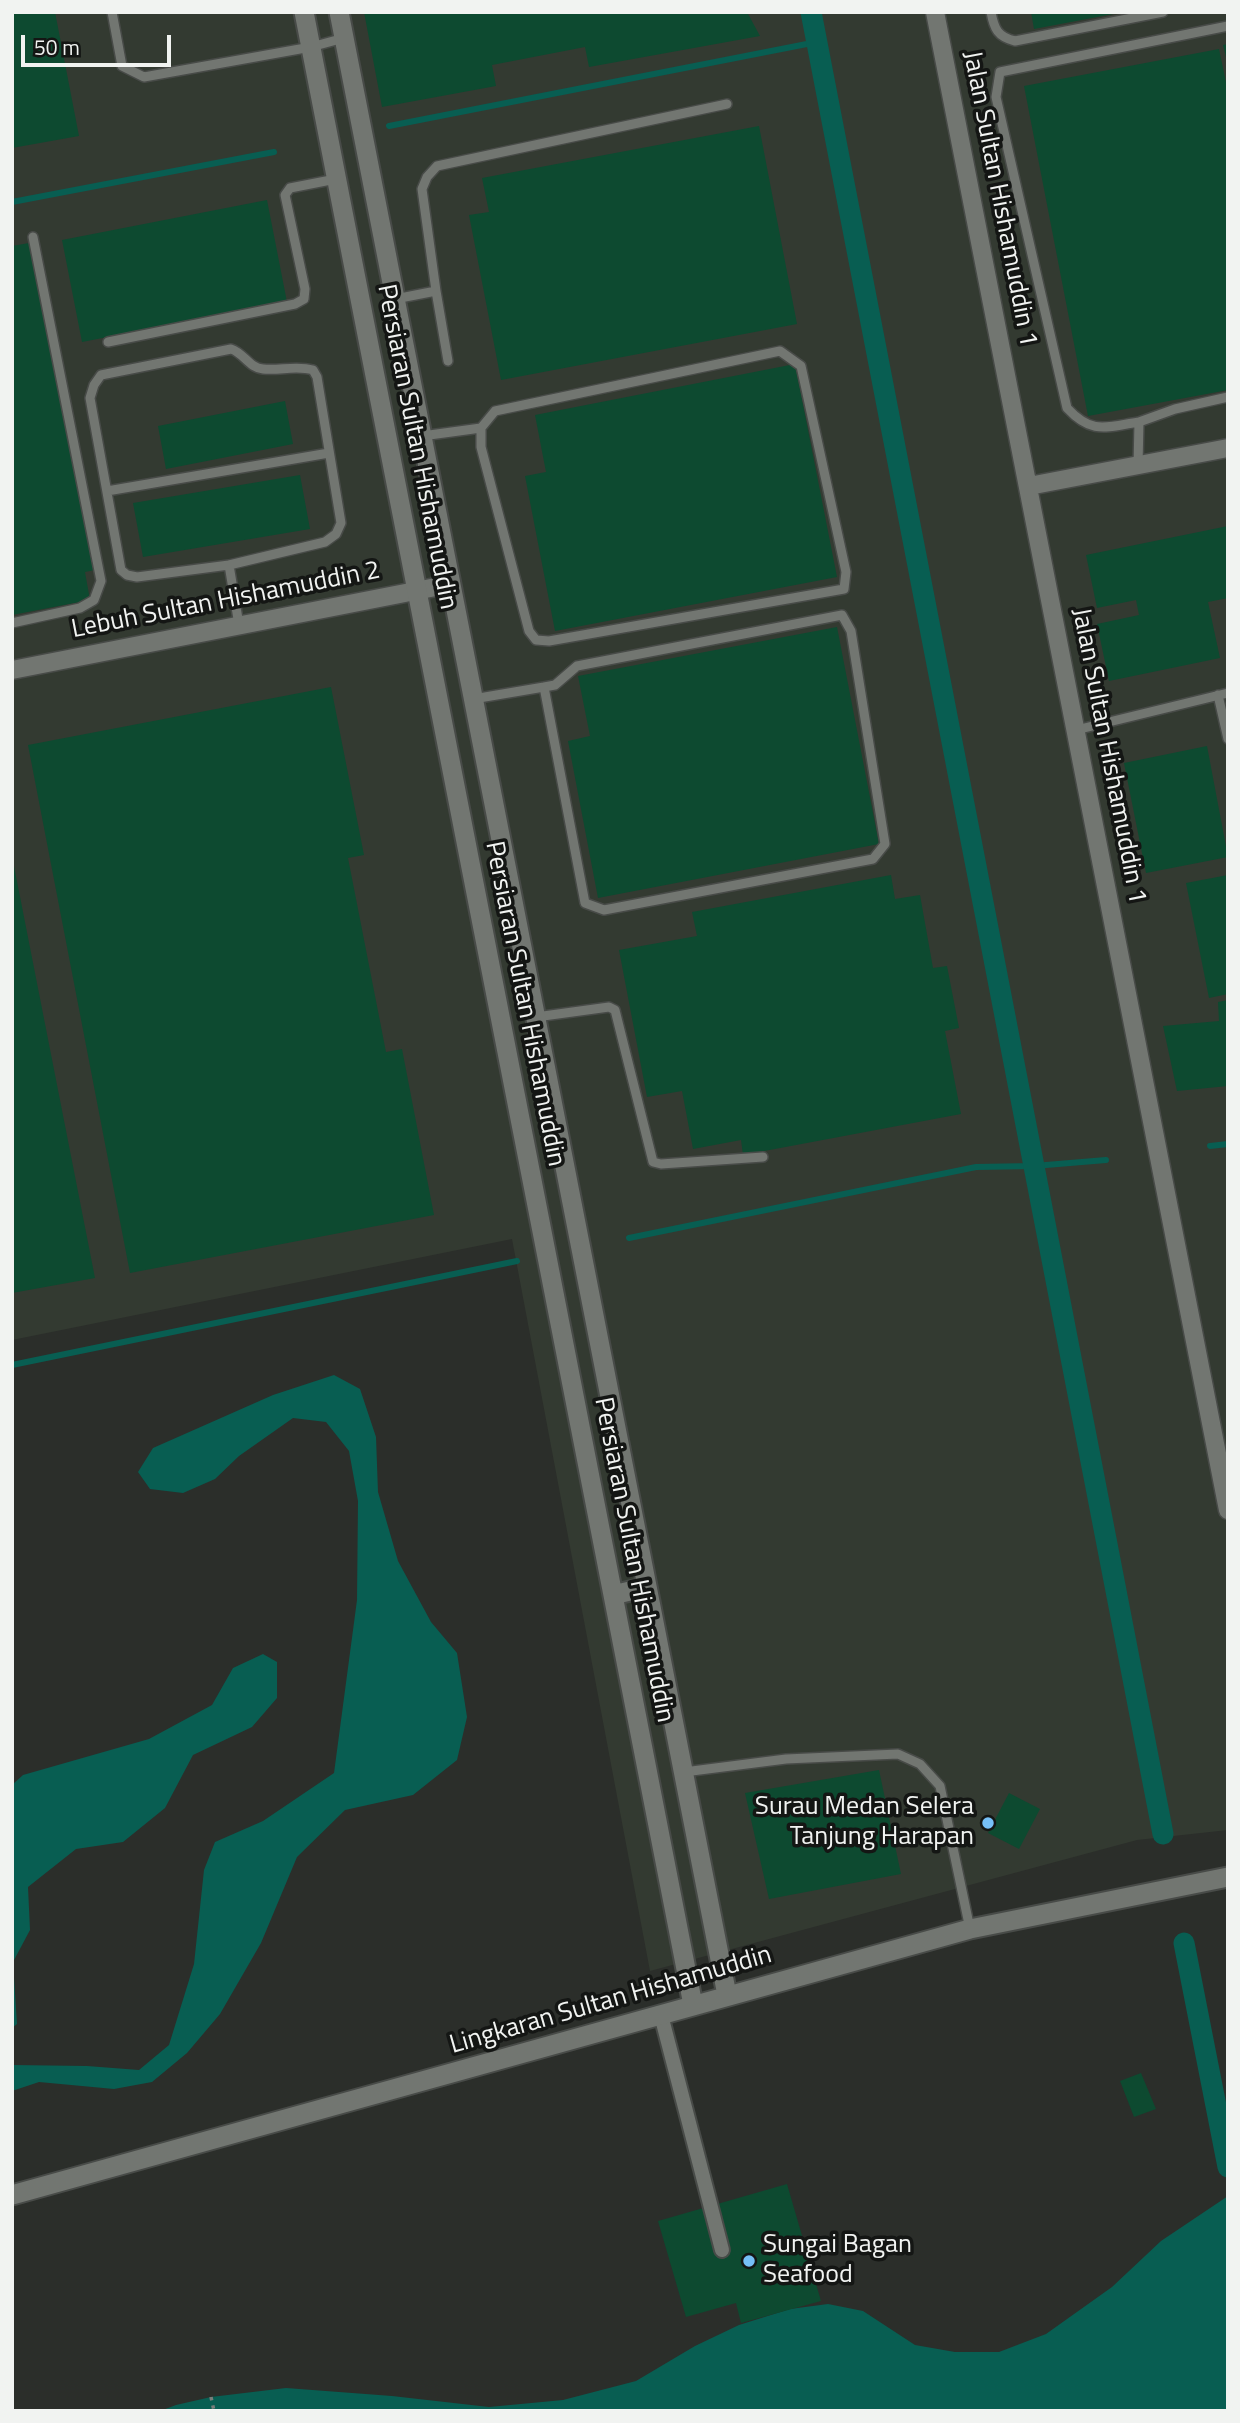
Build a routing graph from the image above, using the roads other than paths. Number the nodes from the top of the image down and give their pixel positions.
1 (112, 12) edge
2 (304, 12) edge
3 (340, 12) edge
4 (935, 12) edge
5 (991, 12) edge
6 (1163, 12) edge
7 (1228, 26) edge
8 (344, 37) junction
9 (311, 47) junction
10 (727, 104) dead end
11 (336, 179) junction
12 (33, 237) dead end
13 (436, 291) junction
14 (395, 299) junction
15 (108, 342) dead end
16 (448, 361) dead end
17 (1228, 397) edge
18 (1139, 422) junction
19 (481, 428) junction
20 (422, 436) junction
21 (1228, 449) edge
22 (329, 453) junction
23 (1138, 466) junction
24 (1029, 486) junction
25 (107, 491) junction
26 (229, 565) junction
27 (451, 584) junction
28 (417, 589) junction
29 (12, 623) edge
30 (239, 625) junction
31 (12, 670) edge
32 (544, 687) junction
33 (1223, 694) edge
34 (473, 699) junction
35 (1076, 730) junction
36 (1228, 739) edge
37 (536, 1017) junction
38 (763, 1157) dead end
39 (1228, 1510) edge
40 (647, 1587) junction
41 (613, 1595) junction
42 (683, 1772) junction
43 (1228, 1877) edge
44 (970, 1929) junction
45 (727, 1995) junction
46 (693, 2005) junction
47 (661, 2015) junction
48 (12, 2194) edge
49 (722, 2250) dead end

1 - 9 lane
2 - 9 street, Persiaran Sultan Hishamuddin
3 - 8 street, Persiaran Sultan Hishamuddin
4 - 24 street, Jalan Sultan Hishamuddin 1
5 - 6 lane
7 - 18 lane
8 - 9 lane
8 - 14 street, Persiaran Sultan Hishamuddin
9 - 11 street, Persiaran Sultan Hishamuddin
10 - 13 lane
11 - 15 lane
11 - 28 street, Persiaran Sultan Hishamuddin
12 - 29 lane
13 - 14 lane
13 - 16 lane
14 - 20 street, Persiaran Sultan Hishamuddin
17 - 18 lane
18 - 23 lane
19 - 19 lane
19 - 20 lane
20 - 27 street, Persiaran Sultan Hishamuddin
21 - 23 street
22 - 25 lane
22 - 25 lane
22 - 26 lane
23 - 24 street
24 - 35 street, Jalan Sultan Hishamuddin 1
25 - 26 lane
26 - 30 lane
27 - 28 street, Lebuh Sultan Hishamuddin 2
27 - 34 street, Persiaran Sultan Hishamuddin
28 - 30 street, Lebuh Sultan Hishamuddin 2
28 - 41 street, Persiaran Sultan Hishamuddin
30 - 31 street, Lebuh Sultan Hishamuddin 2
32 - 32 lane
32 - 34 lane
33 - 35 lane
33 - 36 lane
34 - 37 street, Persiaran Sultan Hishamuddin
35 - 39 street, Jalan Sultan Hishamuddin 1
37 - 38 lane
37 - 40 street, Persiaran Sultan Hishamuddin
40 - 41 street
40 - 42 street, Persiaran Sultan Hishamuddin
41 - 46 street, Persiaran Sultan Hishamuddin
42 - 44 lane
42 - 45 street, Persiaran Sultan Hishamuddin
43 - 44 street, Lingkaran Sultan Hishamuddin
44 - 45 street, Lingkaran Sultan Hishamuddin
45 - 46 street, Lingkaran Sultan Hishamuddin
46 - 47 street, Lingkaran Sultan Hishamuddin
47 - 48 street, Lingkaran Sultan Hishamuddin
47 - 49 street

